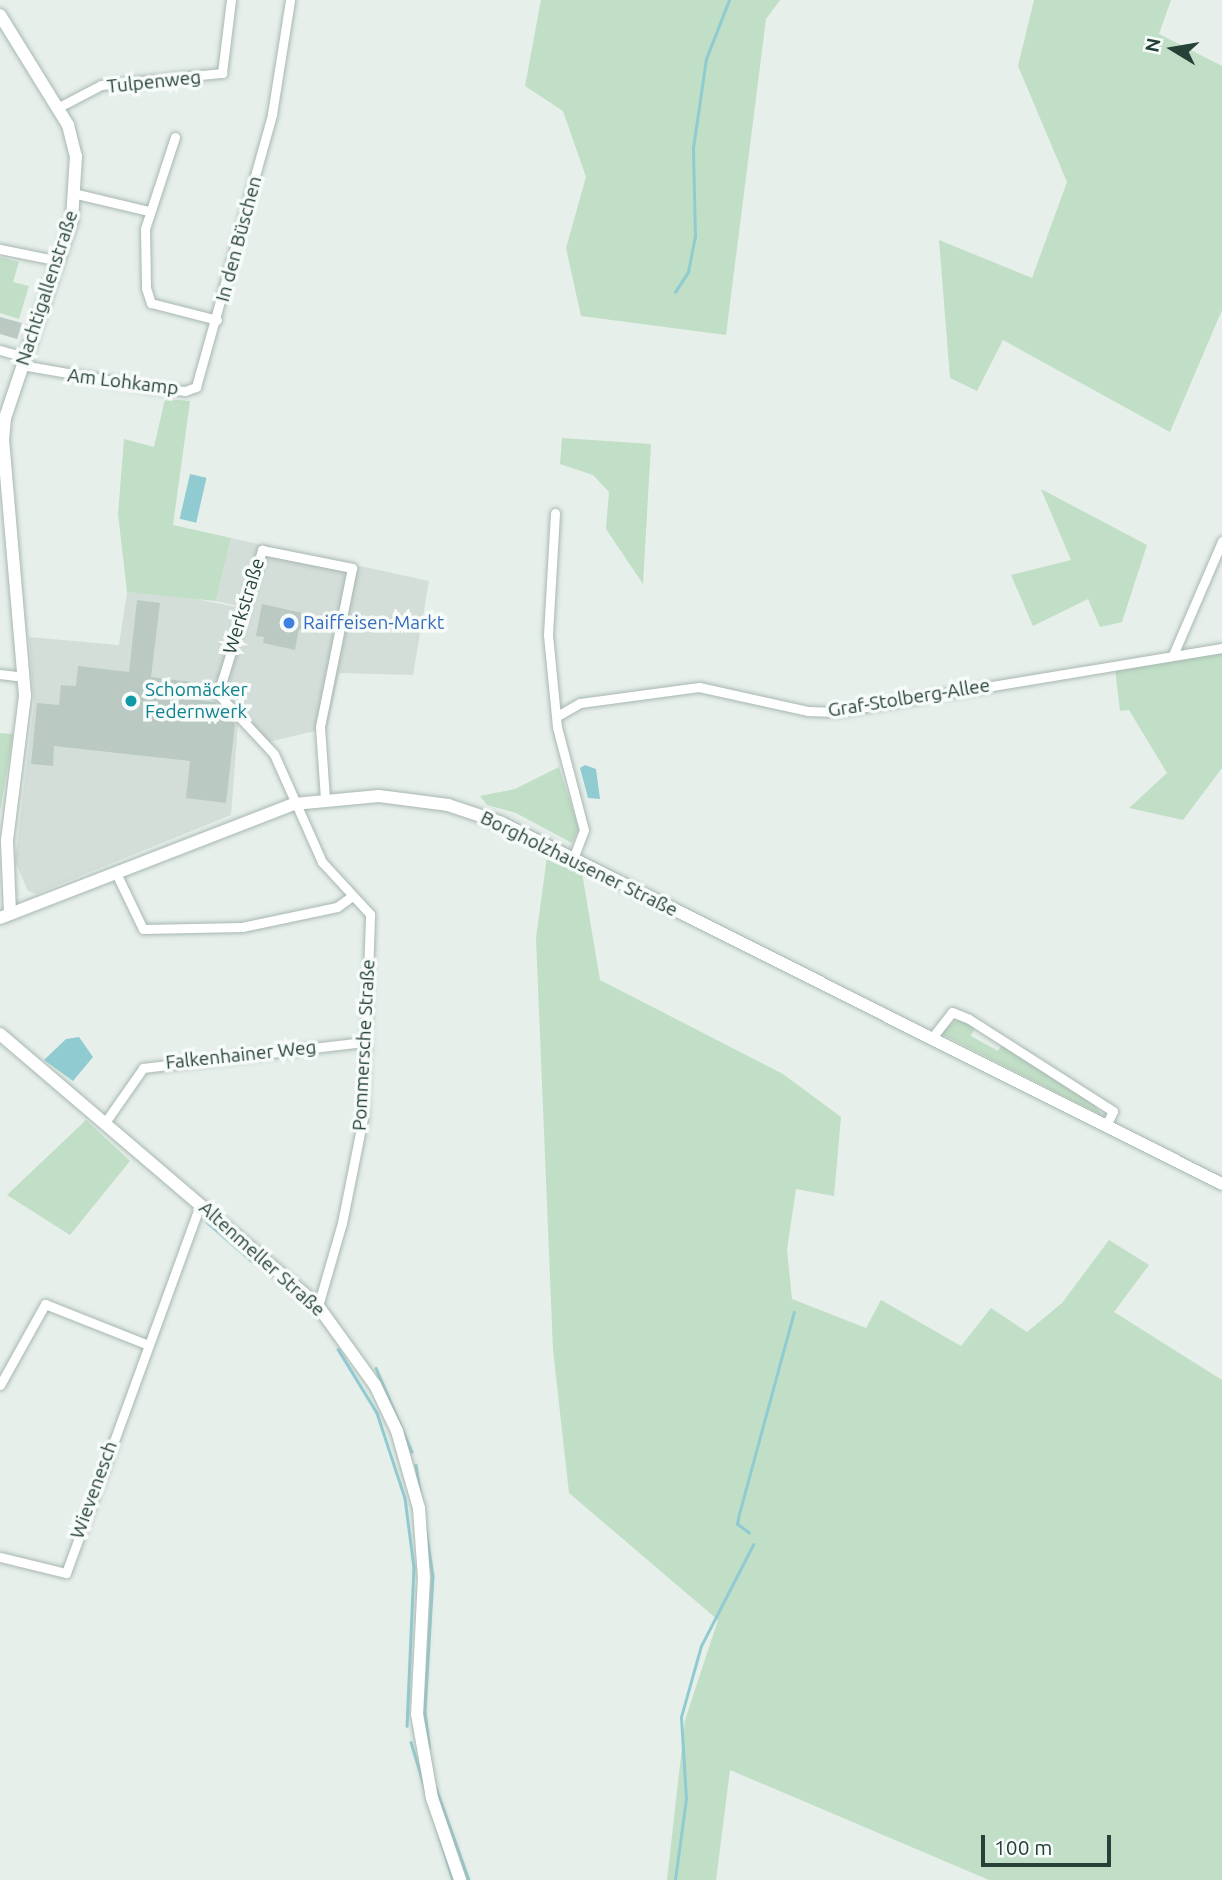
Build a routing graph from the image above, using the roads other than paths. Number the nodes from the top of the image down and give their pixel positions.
1 (232, 0) edge
2 (290, 0) edge
3 (0, 15) edge
4 (59, 107) junction
5 (176, 137) dead end
6 (77, 194) junction
7 (149, 211) junction
8 (0, 248) edge
9 (59, 261) junction
10 (217, 320) junction
11 (0, 350) edge
12 (24, 361) junction
13 (555, 513) dead end
14 (1222, 541) edge
15 (1222, 648) edge
16 (1173, 655) junction
17 (0, 674) edge
18 (24, 677) junction
19 (218, 694) joint
20 (559, 715) junction
21 (325, 799) junction
22 (294, 804) junction
23 (573, 858) junction
24 (116, 873) junction
25 (351, 897) junction
26 (5, 916) edge
27 (0, 1034) edge
28 (931, 1039) junction
29 (365, 1042) junction
30 (104, 1124) junction
31 (1106, 1126) junction
32 (1222, 1184) edge
33 (201, 1204) junction
34 (318, 1306) junction
35 (146, 1345) junction
36 (0, 1385) edge
37 (0, 1556) edge
38 (460, 1880) edge

1 - 4 street, Tulpenweg
2 - 10 street, In den Büschen
3 - 4 street, Nachtigallenstraße
4 - 6 street, Nachtigallenstraße
5 - 7 street, In den Büschen
6 - 7 street
6 - 9 street, Nachtigallenstraße
7 - 10 street, In den Büschen
8 - 9 street
9 - 12 street, Nachtigallenstraße
10 - 12 street, Am Lohkamp
11 - 12 street
12 - 18 street, Nachtigallenstraße
13 - 20 street
14 - 16 street
15 - 16 street, Graf-Stolberg-Allee
16 - 20 street, Graf-Stolberg-Allee
17 - 18 street
18 - 26 street, Nachtigallenstraße
19 - 21 street, Werkstraße
19 - 22 street, Pommersche Straße
20 - 23 street
21 - 22 street, Borgholzhausener Straße
21 - 23 street, Borgholzhausener Straße
22 - 24 street, Borgholzhausener Straße
22 - 25 street, Pommersche Straße
23 - 28 street, Borgholzhausener Straße
24 - 25 street
24 - 26 street, Borgholzhausener Straße
25 - 29 street, Pommersche Straße
27 - 30 street, Altenmeller Straße
28 - 31 street, Borgholzhausener Straße
28 - 31 street
29 - 30 street, Falkenhainer Weg
29 - 34 street, Pommersche Straße
30 - 33 street, Altenmeller Straße
31 - 32 street, Borgholzhausener Straße
33 - 34 street, Altenmeller Straße
33 - 35 street, Wievenesch
34 - 38 street, Altenmeller Straße
35 - 36 street
35 - 37 street, Wievenesch

